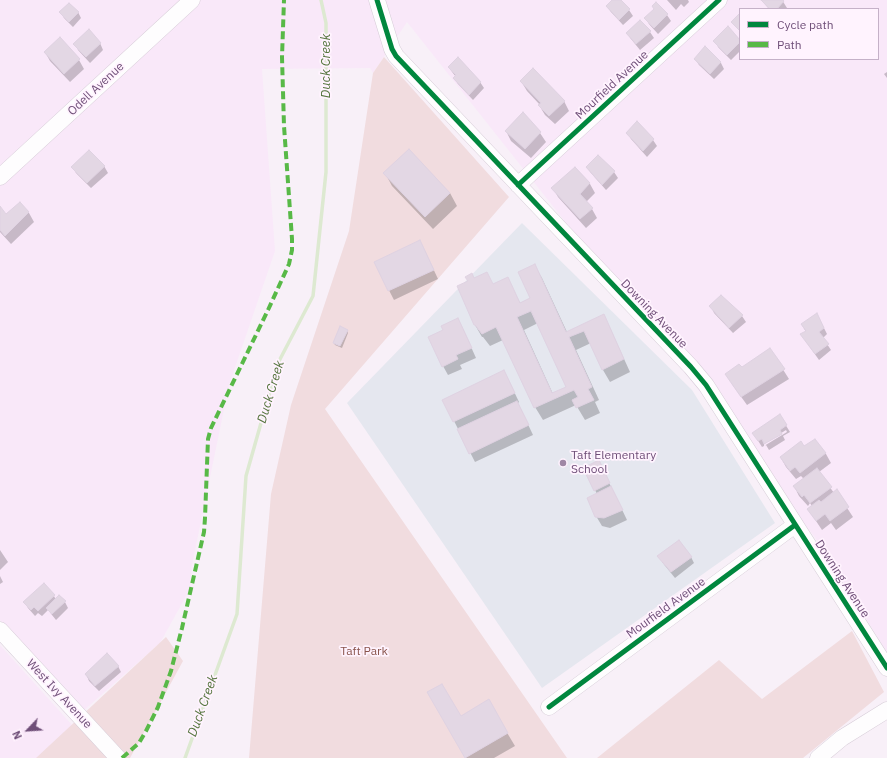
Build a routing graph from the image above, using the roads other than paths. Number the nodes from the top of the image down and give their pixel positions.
1 (192, 0) edge
2 (377, 0) edge
3 (719, 0) edge
4 (0, 177) edge
5 (518, 185) junction
6 (795, 525) junction
7 (0, 630) edge
8 (887, 668) edge
9 (549, 707) dead end
10 (887, 710) edge
11 (118, 758) edge
12 (818, 758) edge

1 - 4 street, Odell Avenue
2 - 5 street, Downing Avenue
3 - 5 street, Mourfield Avenue
5 - 6 street, Downing Avenue
6 - 8 street, Downing Avenue
6 - 9 street, Mourfield Avenue
7 - 11 street, West Ivy Avenue
10 - 12 street

